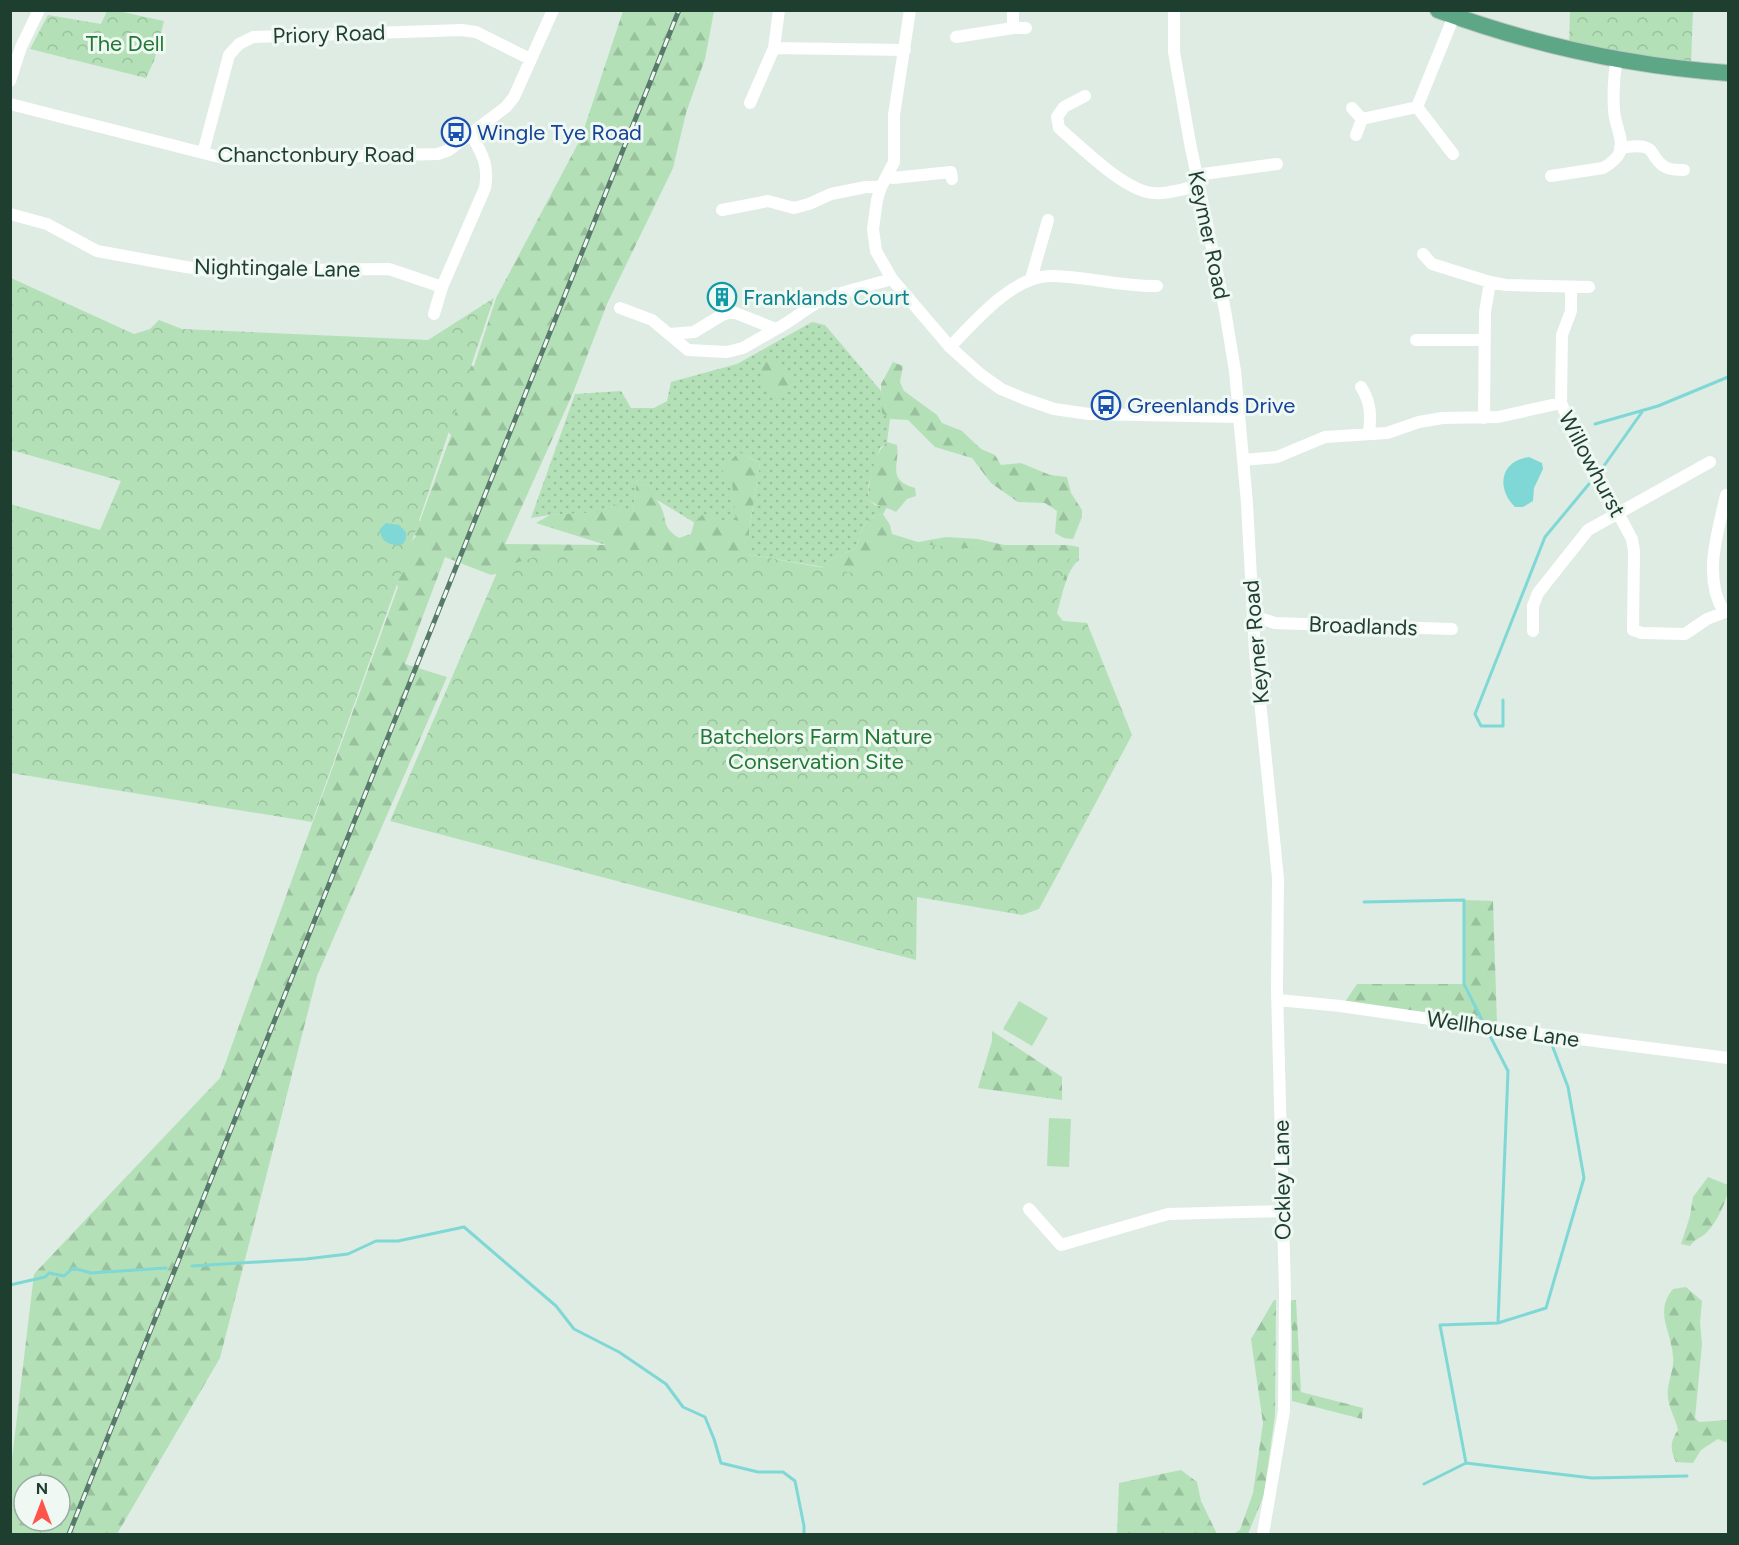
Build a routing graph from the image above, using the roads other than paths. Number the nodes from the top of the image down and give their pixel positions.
1 (39, 10) edge
2 (553, 10) edge
3 (779, 10) edge
4 (910, 10) edge
5 (1013, 10) edge
6 (1173, 10) edge
7 (1438, 10) edge
8 (1462, 16) edge
9 (956, 38) dead end
10 (774, 48) junction
11 (905, 50) junction
12 (1617, 57) junction
13 (530, 59) junction
14 (1728, 73) edge
15 (10, 81) edge
16 (1085, 96) dead end
17 (750, 103) dead end
18 (10, 104) edge
19 (1417, 107) junction
20 (1352, 108) dead end
21 (1362, 119) junction
22 (471, 134) junction
23 (1356, 135) dead end
24 (1620, 148) junction
25 (203, 153) junction
26 (1453, 154) dead end
27 (1277, 164) dead end
28 (1684, 170) dead end
29 (888, 176) junction
30 (1551, 176) dead end
31 (952, 179) dead end
32 (1197, 181) junction
33 (881, 187) junction
34 (722, 210) dead end
35 (10, 214) edge
36 (1048, 220) dead end
37 (1423, 254) dead end
38 (892, 279) junction
39 (1031, 279) junction
40 (1490, 282) junction
41 (1157, 286) dead end
42 (442, 287) junction
43 (1571, 287) junction
44 (1589, 287) dead end
45 (620, 308) dead end
46 (434, 315) dead end
47 (776, 329) junction
48 (688, 332) junction
49 (670, 334) junction
50 (1416, 340) dead end
51 (1484, 340) junction
52 (950, 347) junction
53 (709, 350) junction
54 (1361, 387) dead end
55 (1561, 403) junction
56 (1239, 417) junction
57 (1484, 418) junction
58 (1369, 433) junction
59 (1243, 460) junction
60 (1710, 462) dead end
61 (1726, 495) dead end
62 (1617, 512) junction
63 (1726, 612) edge
64 (1253, 616) junction
65 (1275, 623) junction
66 (1452, 629) dead end
67 (1533, 631) dead end
68 (1254, 635) junction
69 (1273, 824) joint
70 (1278, 1000) junction
71 (1728, 1058) edge
72 (1029, 1209) dead end
73 (1283, 1211) junction
74 (1263, 1534) edge

1 - 15 street
2 - 13 street, Chanctonbury Road
3 - 10 street
4 - 11 street
5 - 9 street
6 - 32 street, Keymer Road
7 - 8 main road
8 - 12 main road
8 - 19 street
10 - 11 street
10 - 17 street
11 - 29 street
12 - 14 main road
12 - 24 street
13 - 22 street, Chanctonbury Road
13 - 25 street, Priory Road
16 - 32 street
18 - 25 street, Chanctonbury Road
19 - 21 street
19 - 26 street
20 - 21 street
21 - 23 street
22 - 25 street, Chanctonbury Road
22 - 42 street
24 - 28 street
24 - 30 street
27 - 32 street
29 - 31 street
29 - 33 street
32 - 56 street, Keymer Road
33 - 34 street
33 - 38 street
35 - 42 street, Nightingale Lane
36 - 39 street
37 - 40 street
38 - 47 street
38 - 52 street
39 - 41 street
39 - 52 street
40 - 43 street
40 - 51 street
42 - 46 street
43 - 44 street
43 - 55 street
45 - 49 street
47 - 48 street
47 - 53 street
48 - 49 street
48 - 53 street
49 - 53 street
50 - 51 street
51 - 57 street
52 - 56 street
54 - 58 street
55 - 57 street, Willowhurst
55 - 62 street, Willowhurst
56 - 59 street, Keymer Road
57 - 58 street, Willowhurst
58 - 59 street, Willowhurst
59 - 64 street, Keyner Road
60 - 62 street
61 - 63 street
62 - 63 street, Willowhurst
62 - 67 street
64 - 65 street, Broadlands
64 - 68 street, Keyner Road
65 - 66 street, Broadlands
65 - 68 street, Broadlands
68 - 69 street, Keyner Road
69 - 70 street, Ockley Lane
70 - 71 street, Wellhouse Lane
70 - 73 street, Ockley Lane
72 - 73 street
73 - 74 street, Ockley Lane

